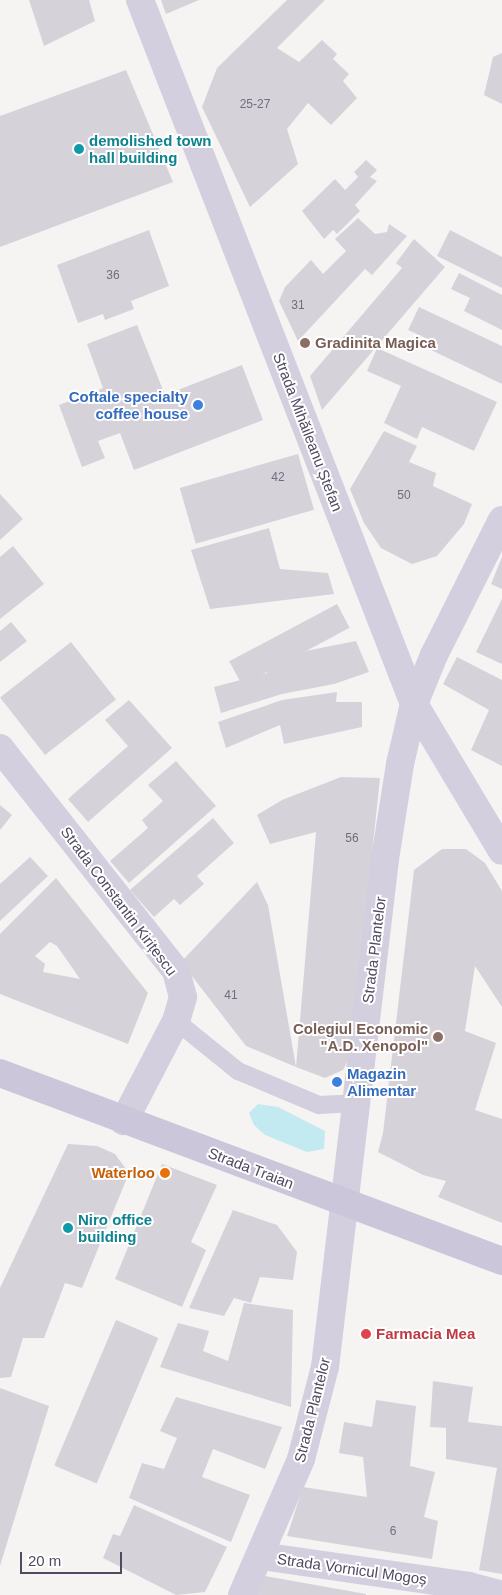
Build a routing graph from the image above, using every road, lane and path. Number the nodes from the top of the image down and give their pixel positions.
1 (140, 0) edge
2 (502, 520) edge
3 (414, 704) junction
4 (0, 748) edge
5 (502, 851) edge
6 (176, 1021) junction
7 (0, 1073) edge
8 (355, 1103) junction
9 (124, 1121) junction
10 (344, 1203) junction
11 (502, 1261) edge
12 (261, 1556) junction
13 (242, 1595) edge
14 (502, 1595) edge

1 - 3 street, Strada Mihăileanu Ștefan
2 - 3 street, Strada Plantelor
3 - 5 street, Strada Mihăileanu Ștefan
3 - 8 street, Strada Plantelor
4 - 6 street, Strada Constantin Kirițescu
6 - 8 lane
6 - 9 street, Strada Constantin Kirițescu
7 - 9 street, Strada Traian
8 - 10 street, Strada Plantelor
9 - 10 street, Strada Traian
10 - 11 street, Strada Traian
10 - 12 street, Strada Plantelor
12 - 13 street, Strada Plantelor
12 - 14 street, Strada Vornicul Mogoș

